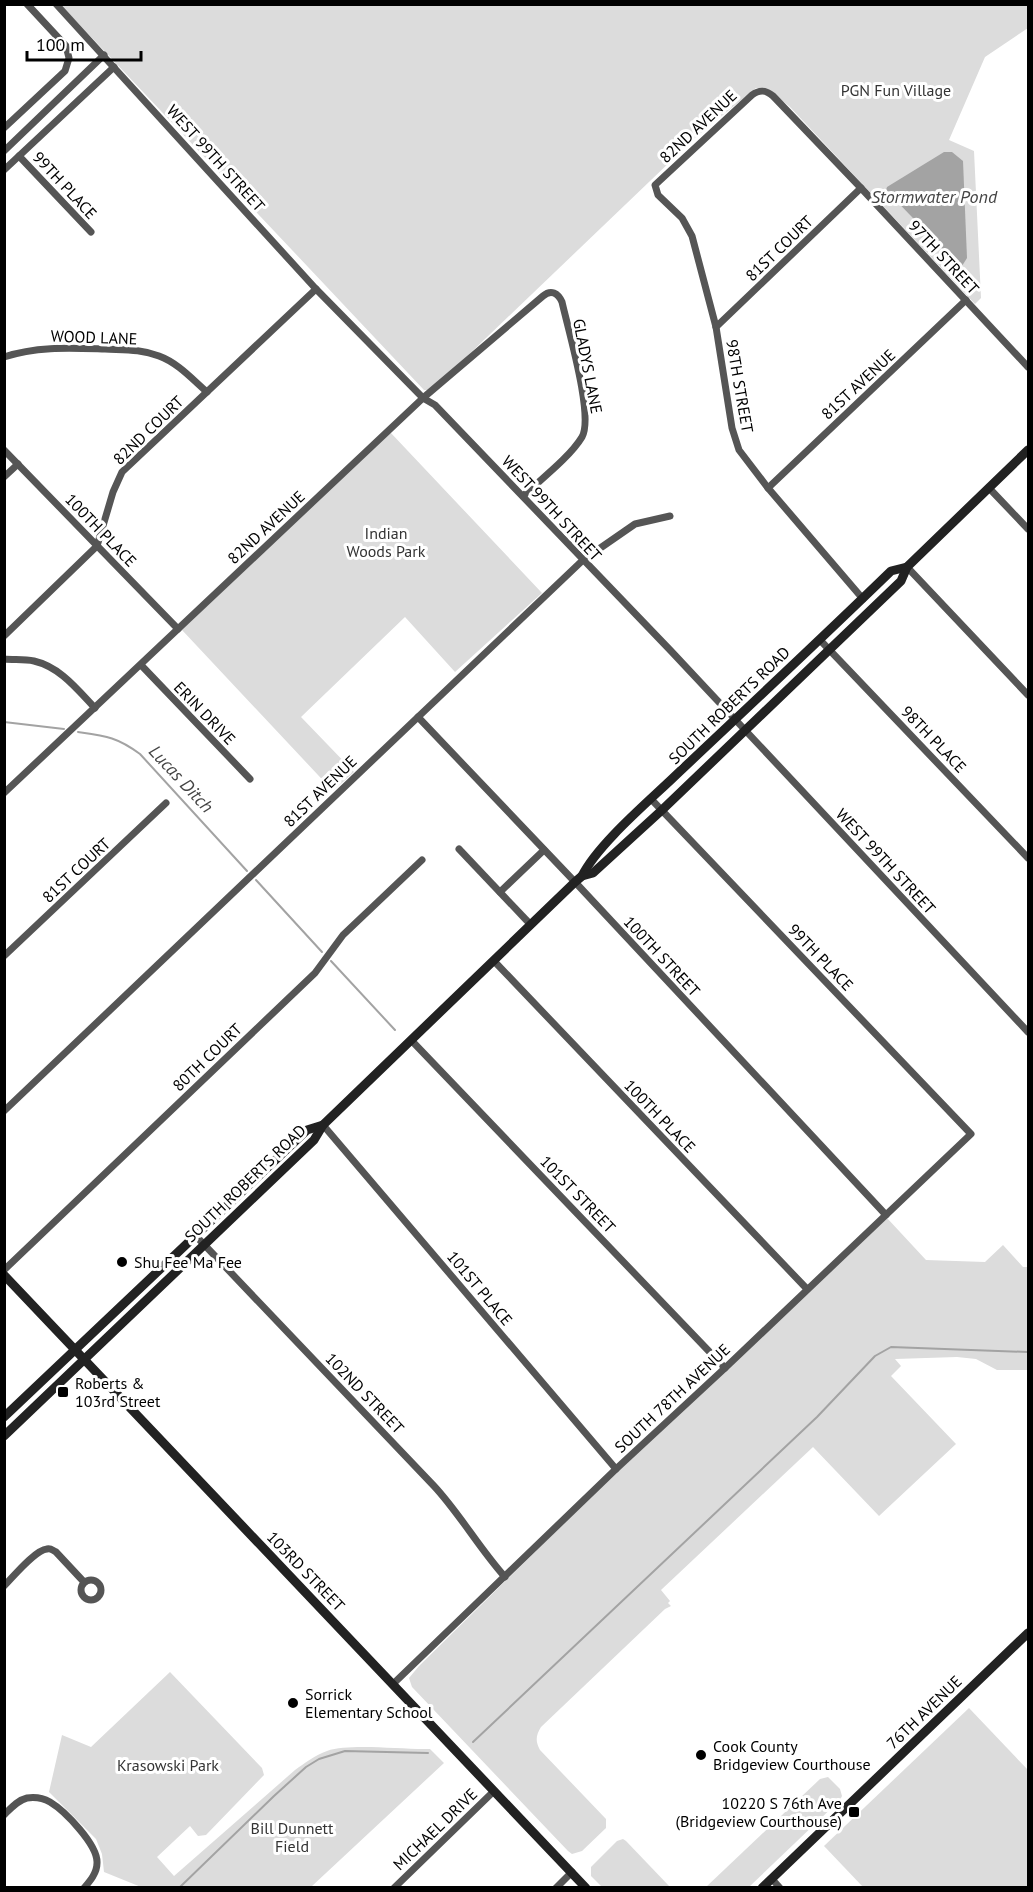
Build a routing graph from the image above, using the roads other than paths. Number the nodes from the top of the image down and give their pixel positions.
1 (27, 4) edge
2 (56, 4) edge
3 (104, 55) junction
4 (114, 67) junction
5 (761, 90) joint
6 (39, 95) junction
7 (50, 107) junction
8 (4, 128) edge
9 (4, 151) edge
10 (19, 156) junction
11 (4, 170) edge
12 (655, 185) joint
13 (861, 188) junction
14 (91, 232) dead end
15 (316, 289) junction
16 (554, 292) joint
17 (966, 300) junction
18 (716, 327) junction
19 (4, 357) edge
20 (1029, 367) edge
21 (207, 392) junction
22 (423, 398) junction
23 (4, 450) edge
24 (1029, 450) edge
25 (18, 464) junction
26 (4, 477) edge
27 (768, 488) junction
28 (989, 488) junction
29 (523, 496) junction
30 (670, 516) dead end
31 (1029, 529) edge
32 (97, 546) junction
33 (583, 560) junction
34 (907, 567) junction
35 (863, 598) junction
36 (178, 629) junction
37 (4, 636) edge
38 (820, 640) junction
39 (829, 650) junction
40 (4, 659) edge
41 (141, 665) junction
42 (1029, 695) edge
43 (95, 708) junction
44 (417, 717) junction
45 (734, 719) junction
46 (745, 730) junction
47 (250, 779) dead end
48 (6, 790) edge
49 (651, 799) junction
50 (166, 803) dead end
51 (662, 810) junction
52 (459, 849) dead end
53 (544, 850) junction
54 (1029, 858) edge
55 (422, 860) dead end
56 (578, 879) junction
57 (500, 892) junction
58 (531, 925) junction
59 (4, 956) edge
60 (494, 961) junction
61 (1029, 1032) edge
62 (411, 1040) junction
63 (4, 1111) edge
64 (323, 1125) junction
65 (971, 1134) joint
66 (886, 1215) junction
67 (195, 1235) junction
68 (204, 1244) junction
69 (4, 1270) edge
70 (4, 1275) edge
71 (807, 1289) junction
72 (75, 1349) junction
73 (85, 1359) junction
74 (725, 1368) junction
75 (4, 1417) edge
76 (4, 1436) edge
77 (616, 1469) junction
78 (505, 1577) junction
79 (84, 1582) dead end
80 (4, 1586) edge
81 (1029, 1633) edge
82 (393, 1684) junction
83 (494, 1791) junction
84 (4, 1815) edge
85 (572, 1872) junction
86 (772, 1879) junction
87 (84, 1887) edge
88 (394, 1887) edge
89 (556, 1887) edge
90 (586, 1887) edge
91 (762, 1887) edge
92 (780, 1887) edge

1 - 6 street
2 - 3 street, WEST 99TH STREET
3 - 4 street, WEST 99TH STREET
3 - 7 street
4 - 10 street
4 - 15 street, WEST 99TH STREET
5 - 12 street, 82ND AVENUE
5 - 13 street, 97TH STREET
6 - 7 street
6 - 8 street
7 - 9 street
10 - 11 street
10 - 14 street, 99TH PLACE
12 - 18 street, 98TH STREET
13 - 17 street, 97TH STREET
13 - 18 street, 81ST COURT
15 - 21 street, 82ND COURT
15 - 22 street, WEST 99TH STREET
16 - 22 street, 82ND AVENUE
16 - 29 street, GLADYS LANE
17 - 20 street, 97TH STREET
17 - 27 street, 81ST AVENUE
18 - 27 street, 98TH STREET
19 - 21 street, WOOD LANE
21 - 32 street, 82ND COURT
22 - 29 street, WEST 99TH STREET
22 - 36 street, 82ND AVENUE
23 - 25 street, 100TH PLACE
24 - 28 street, SOUTH ROBERTS ROAD
25 - 26 street
25 - 32 street, 100TH PLACE
27 - 35 street, 98TH STREET
28 - 31 street
28 - 34 street, SOUTH ROBERTS ROAD
29 - 33 street, WEST 99TH STREET
30 - 33 street, 81ST AVENUE
32 - 36 street, 100TH PLACE
32 - 37 street, 82ND COURT
33 - 44 street, 81ST AVENUE
33 - 45 street, WEST 99TH STREET
34 - 35 street, SOUTH ROBERTS ROAD
34 - 39 street, SOUTH ROBERTS ROAD
34 - 42 street
35 - 38 street, SOUTH ROBERTS ROAD
36 - 41 street, 82ND AVENUE
38 - 39 street, 98TH PLACE
38 - 45 street, SOUTH ROBERTS ROAD
39 - 46 street, SOUTH ROBERTS ROAD
39 - 54 street, 98TH PLACE
40 - 43 street
41 - 43 street, 82ND AVENUE
41 - 47 street, ERIN DRIVE
43 - 48 street, 82ND AVENUE
44 - 53 street, 100TH STREET
44 - 63 street, 81ST AVENUE
45 - 46 street, WEST 99TH STREET
45 - 49 street, SOUTH ROBERTS ROAD
46 - 51 street, SOUTH ROBERTS ROAD
46 - 61 street, WEST 99TH STREET
49 - 51 street, 99TH PLACE
49 - 56 street, SOUTH ROBERTS ROAD
50 - 59 street, 81ST COURT
51 - 56 street, SOUTH ROBERTS ROAD
51 - 65 street, 99TH PLACE
52 - 57 street
53 - 56 street, 100TH STREET
53 - 57 street
55 - 69 street, 80TH COURT
56 - 58 street, SOUTH ROBERTS ROAD
56 - 66 street, 100TH STREET
57 - 58 street
58 - 60 street, SOUTH ROBERTS ROAD
60 - 62 street, SOUTH ROBERTS ROAD
60 - 71 street, 100TH PLACE
62 - 64 street, SOUTH ROBERTS ROAD
62 - 74 street, 101ST STREET
64 - 67 street, SOUTH ROBERTS ROAD
64 - 68 street, SOUTH ROBERTS ROAD
64 - 77 street, 101ST PLACE
65 - 66 street, SOUTH 78TH AVENUE
66 - 71 street, SOUTH 78TH AVENUE
67 - 68 street, 102ND STREET
67 - 72 street, SOUTH ROBERTS ROAD
68 - 73 street, SOUTH ROBERTS ROAD
68 - 78 street, 102ND STREET
70 - 72 street, 103RD STREET
71 - 74 street, SOUTH 78TH AVENUE
72 - 73 street, 103RD STREET
72 - 75 street, SOUTH ROBERTS ROAD
73 - 76 street, SOUTH ROBERTS ROAD
73 - 82 street, 103RD STREET
74 - 77 street, SOUTH 78TH AVENUE
77 - 78 street, SOUTH 78TH AVENUE
78 - 82 street, SOUTH 78TH AVENUE
79 - 80 street
81 - 86 street, 76TH AVENUE
82 - 83 street, 103RD STREET
83 - 85 street, 103RD STREET
83 - 88 street, MICHAEL DRIVE
84 - 87 street
85 - 89 street
85 - 90 street, 103RD STREET
86 - 91 street, 76TH AVENUE
86 - 92 street

